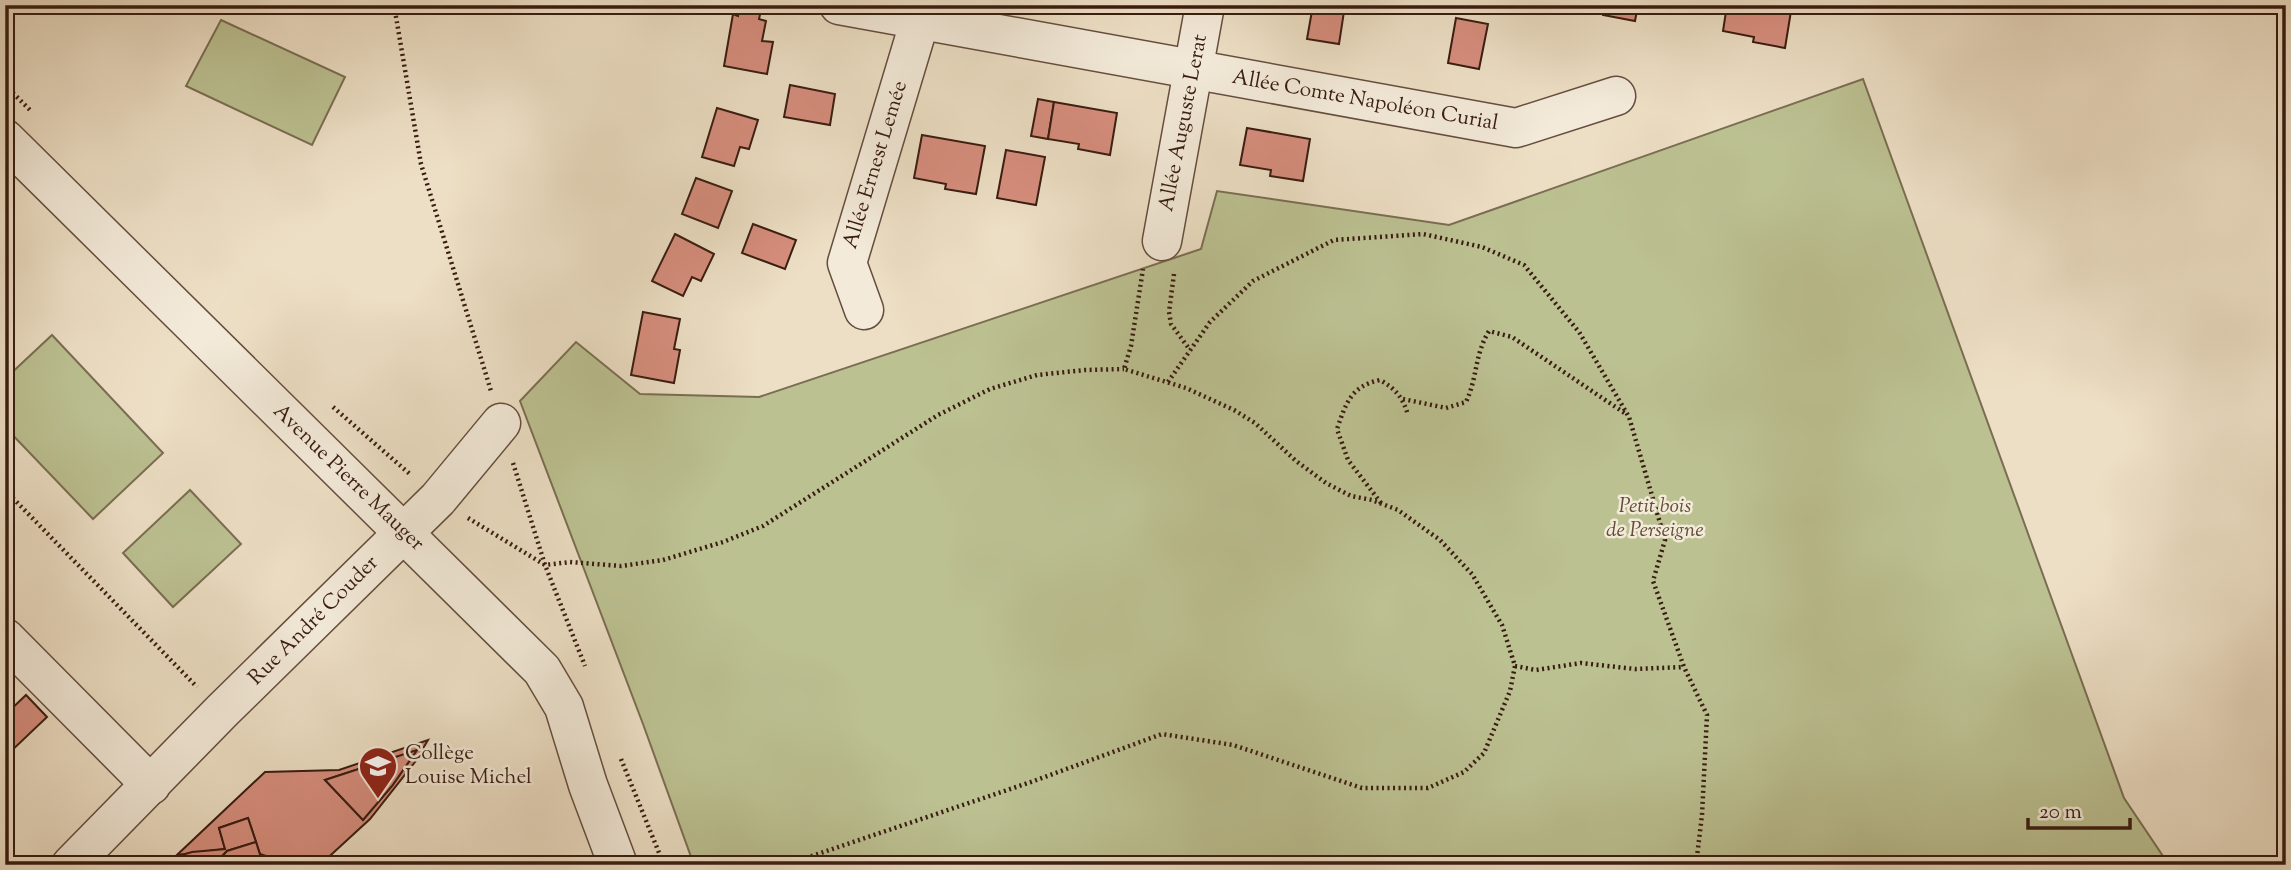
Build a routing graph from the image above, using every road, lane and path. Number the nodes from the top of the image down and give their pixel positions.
1 (394, 5) edge
2 (839, 5) edge
3 (1205, 5) edge
4 (920, 20) junction
5 (1194, 70) junction
6 (5, 85) edge
7 (1616, 96) dead end
8 (34, 114) dead end
9 (5, 139) edge
10 (1160, 255) junction
11 (864, 310) dead end
12 (1191, 350) junction
13 (1124, 369) junction
14 (1168, 382) junction
15 (1403, 399) junction
16 (326, 401) dead end
17 (1408, 415) dead end
18 (1629, 417) junction
19 (501, 423) junction
20 (5, 490) edge
21 (438, 499) junction
22 (1382, 504) junction
23 (404, 532) junction
24 (545, 565) junction
25 (5, 638) edge
26 (1515, 666) junction
27 (1684, 667) junction
28 (222, 711) junction
29 (151, 785) junction
30 (71, 865) edge
31 (618, 865) edge
32 (785, 865) edge
33 (1696, 865) edge

1 - 19 path
2 - 4 street
3 - 5 street, Allée Auguste Lerat
4 - 5 street
4 - 11 street, Allée Ernest Lemée
5 - 7 street, Allée Comte Napoléon Curial
5 - 10 street, Allée Auguste Lerat
6 - 8 path
9 - 23 street, Avenue Pierre Mauger
10 - 12 path
10 - 13 path
12 - 14 path
12 - 18 path
13 - 14 path
13 - 24 path
14 - 22 path
15 - 17 path
15 - 18 path
15 - 22 path
16 - 21 path
18 - 27 path
19 - 21 street, Rue André Couder
19 - 24 path
20 - 28 path
21 - 23 street, Rue André Couder
21 - 24 path
22 - 26 path
23 - 28 street, Rue André Couder
23 - 31 street, Avenue Pierre Mauger
25 - 29 street
26 - 27 path
26 - 32 path
27 - 33 path
28 - 29 street, Rue André Couder
29 - 30 street, Rue André Couder

